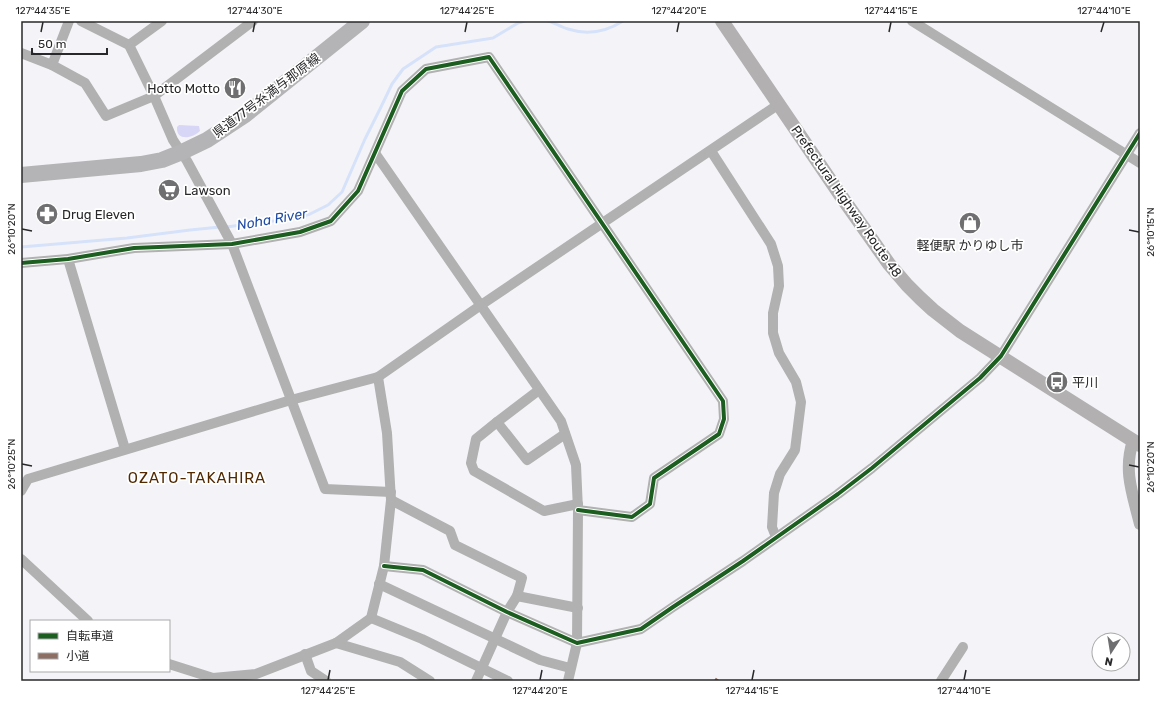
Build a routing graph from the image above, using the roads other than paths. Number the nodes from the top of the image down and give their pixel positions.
1 (69, 21) edge
2 (81, 21) edge
3 (162, 21) edge
4 (253, 21) edge
5 (722, 21) edge
6 (912, 21) edge
7 (353, 24) edge
8 (129, 45) junction
9 (21, 53) edge
10 (52, 65) junction
11 (154, 96) junction
12 (779, 104) junction
13 (1140, 133) edge
14 (711, 151) junction
15 (182, 152) junction
16 (375, 153) junction
17 (1127, 154) junction
18 (1140, 163) edge
19 (21, 175) edge
20 (602, 224) junction
21 (232, 244) junction
22 (68, 259) junction
23 (21, 263) edge
24 (482, 306) junction
25 (1001, 356) junction
26 (378, 377) junction
27 (540, 390) junction
28 (291, 400) junction
29 (498, 422) junction
30 (566, 434) junction
31 (1136, 443) edge
32 (126, 449) junction
33 (21, 491) edge
34 (391, 496) junction
35 (578, 507) junction
36 (1140, 524) edge
37 (776, 538) junction
38 (21, 560) edge
39 (384, 566) junction
40 (379, 584) junction
41 (517, 596) junction
42 (578, 608) junction
43 (507, 612) junction
44 (371, 618) junction
45 (87, 620) edge
46 (495, 639) junction
47 (577, 642) junction
48 (336, 643) junction
49 (963, 647) dead end
50 (305, 654) junction
51 (170, 664) edge
52 (481, 668) junction
53 (570, 668) junction
54 (326, 681) edge
55 (430, 681) edge
56 (476, 681) edge
57 (508, 681) edge
58 (568, 681) edge
59 (941, 681) edge

1 - 10 street
2 - 8 street
3 - 8 street
4 - 11 street
5 - 12 main road, Prefectural Highway Route 48
6 - 17 street
7 - 15 main road, 県道77号糸満与那原線
8 - 11 street
9 - 10 street
10 - 11 street
11 - 15 street
12 - 14 street
12 - 25 main road, Prefectural Highway Route 48
13 - 17 street
14 - 20 street
14 - 37 street
15 - 19 main road, 県道77号糸満与那原線
15 - 21 street
16 - 20 street
16 - 21 street
16 - 24 street
17 - 18 street
17 - 25 street
20 - 24 street
20 - 35 street
21 - 22 street
21 - 28 street
22 - 23 street
22 - 32 street
24 - 26 street
24 - 27 street
25 - 31 main road, Prefectural Highway Route 48
25 - 37 street
26 - 28 street
26 - 34 street
27 - 29 street
27 - 30 street
28 - 32 street
28 - 34 street
29 - 30 street
29 - 35 street
30 - 35 street
31 - 36 street
32 - 33 street
34 - 39 street
34 - 41 street
35 - 42 street
37 - 47 street
38 - 45 street
39 - 40 street
39 - 43 street
40 - 44 street
40 - 46 street
41 - 42 street
41 - 43 street
42 - 47 street
43 - 46 street
43 - 47 street
44 - 48 street
44 - 52 street
46 - 52 street
46 - 53 street
47 - 53 street
48 - 50 street
48 - 55 street
49 - 59 street
50 - 51 street
50 - 54 street
52 - 56 street
52 - 57 street
53 - 58 street

